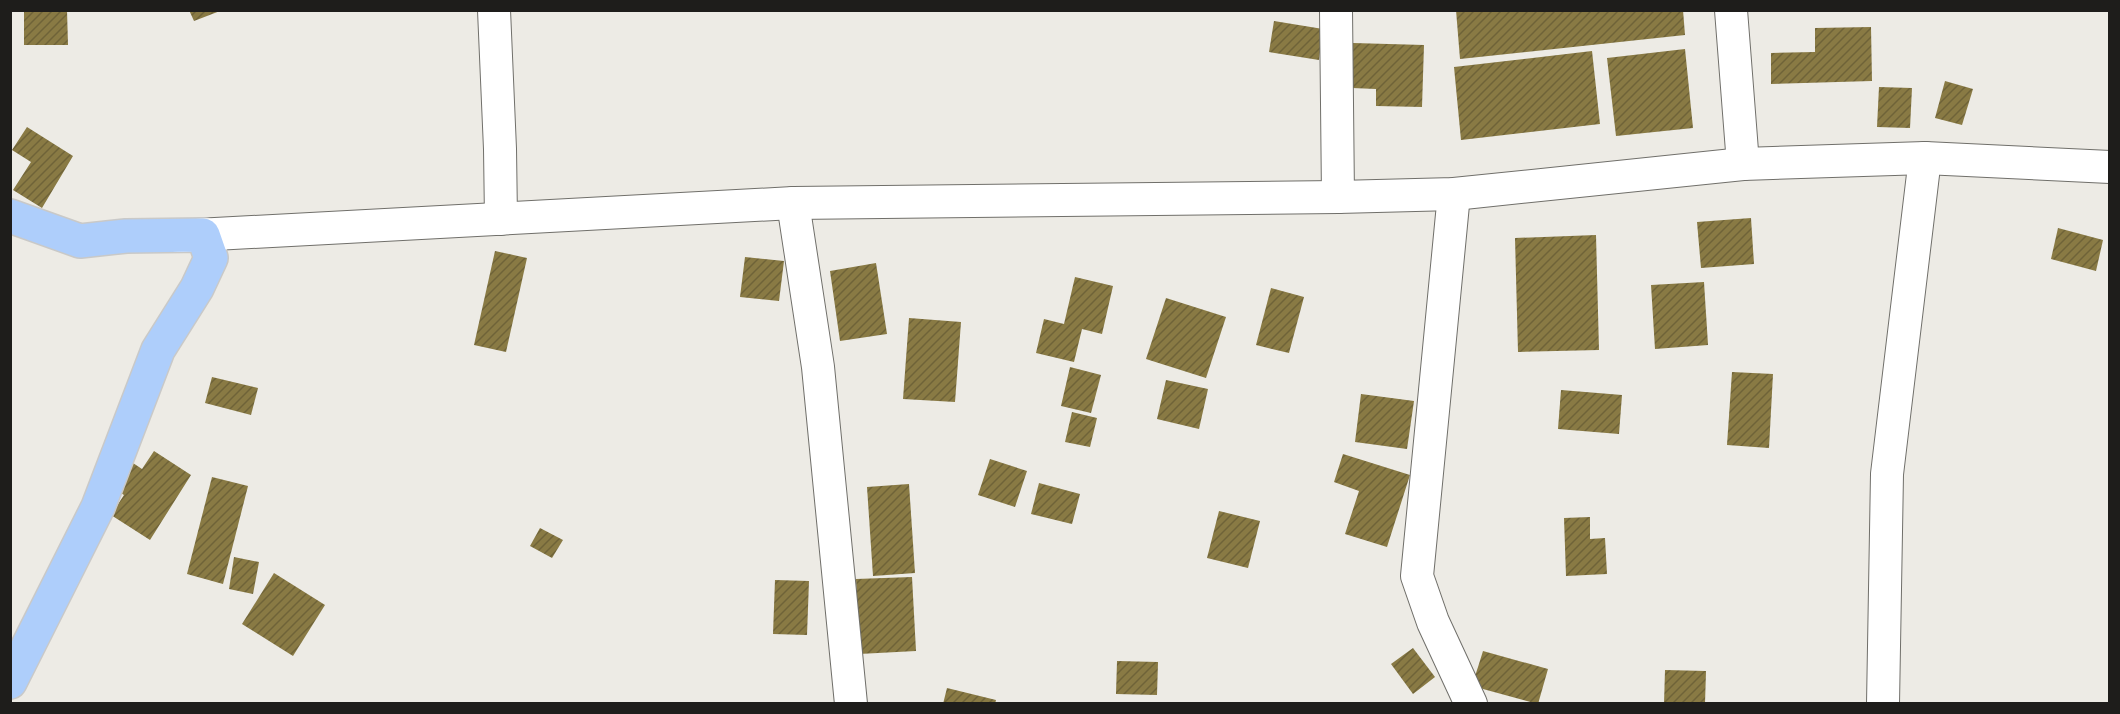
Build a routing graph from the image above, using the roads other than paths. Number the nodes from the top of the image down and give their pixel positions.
1 (494, 10) edge
2 (1336, 10) edge
3 (1731, 10) edge
4 (1925, 158) junction
5 (1743, 164) junction
6 (2109, 168) edge
7 (1454, 194) junction
8 (1338, 197) junction
9 (793, 203) junction
10 (10, 216) edge
11 (501, 219) junction
12 (176, 237) junction
13 (10, 682) edge
14 (851, 704) edge
15 (1471, 704) edge
16 (1883, 704) edge

1 - 11 street
2 - 8 street
3 - 5 street
4 - 5 street
4 - 6 street
4 - 16 street
5 - 7 street
7 - 8 street
7 - 15 street
8 - 9 street
9 - 11 street
9 - 14 street
10 - 12 main road
11 - 12 street
12 - 13 main road

